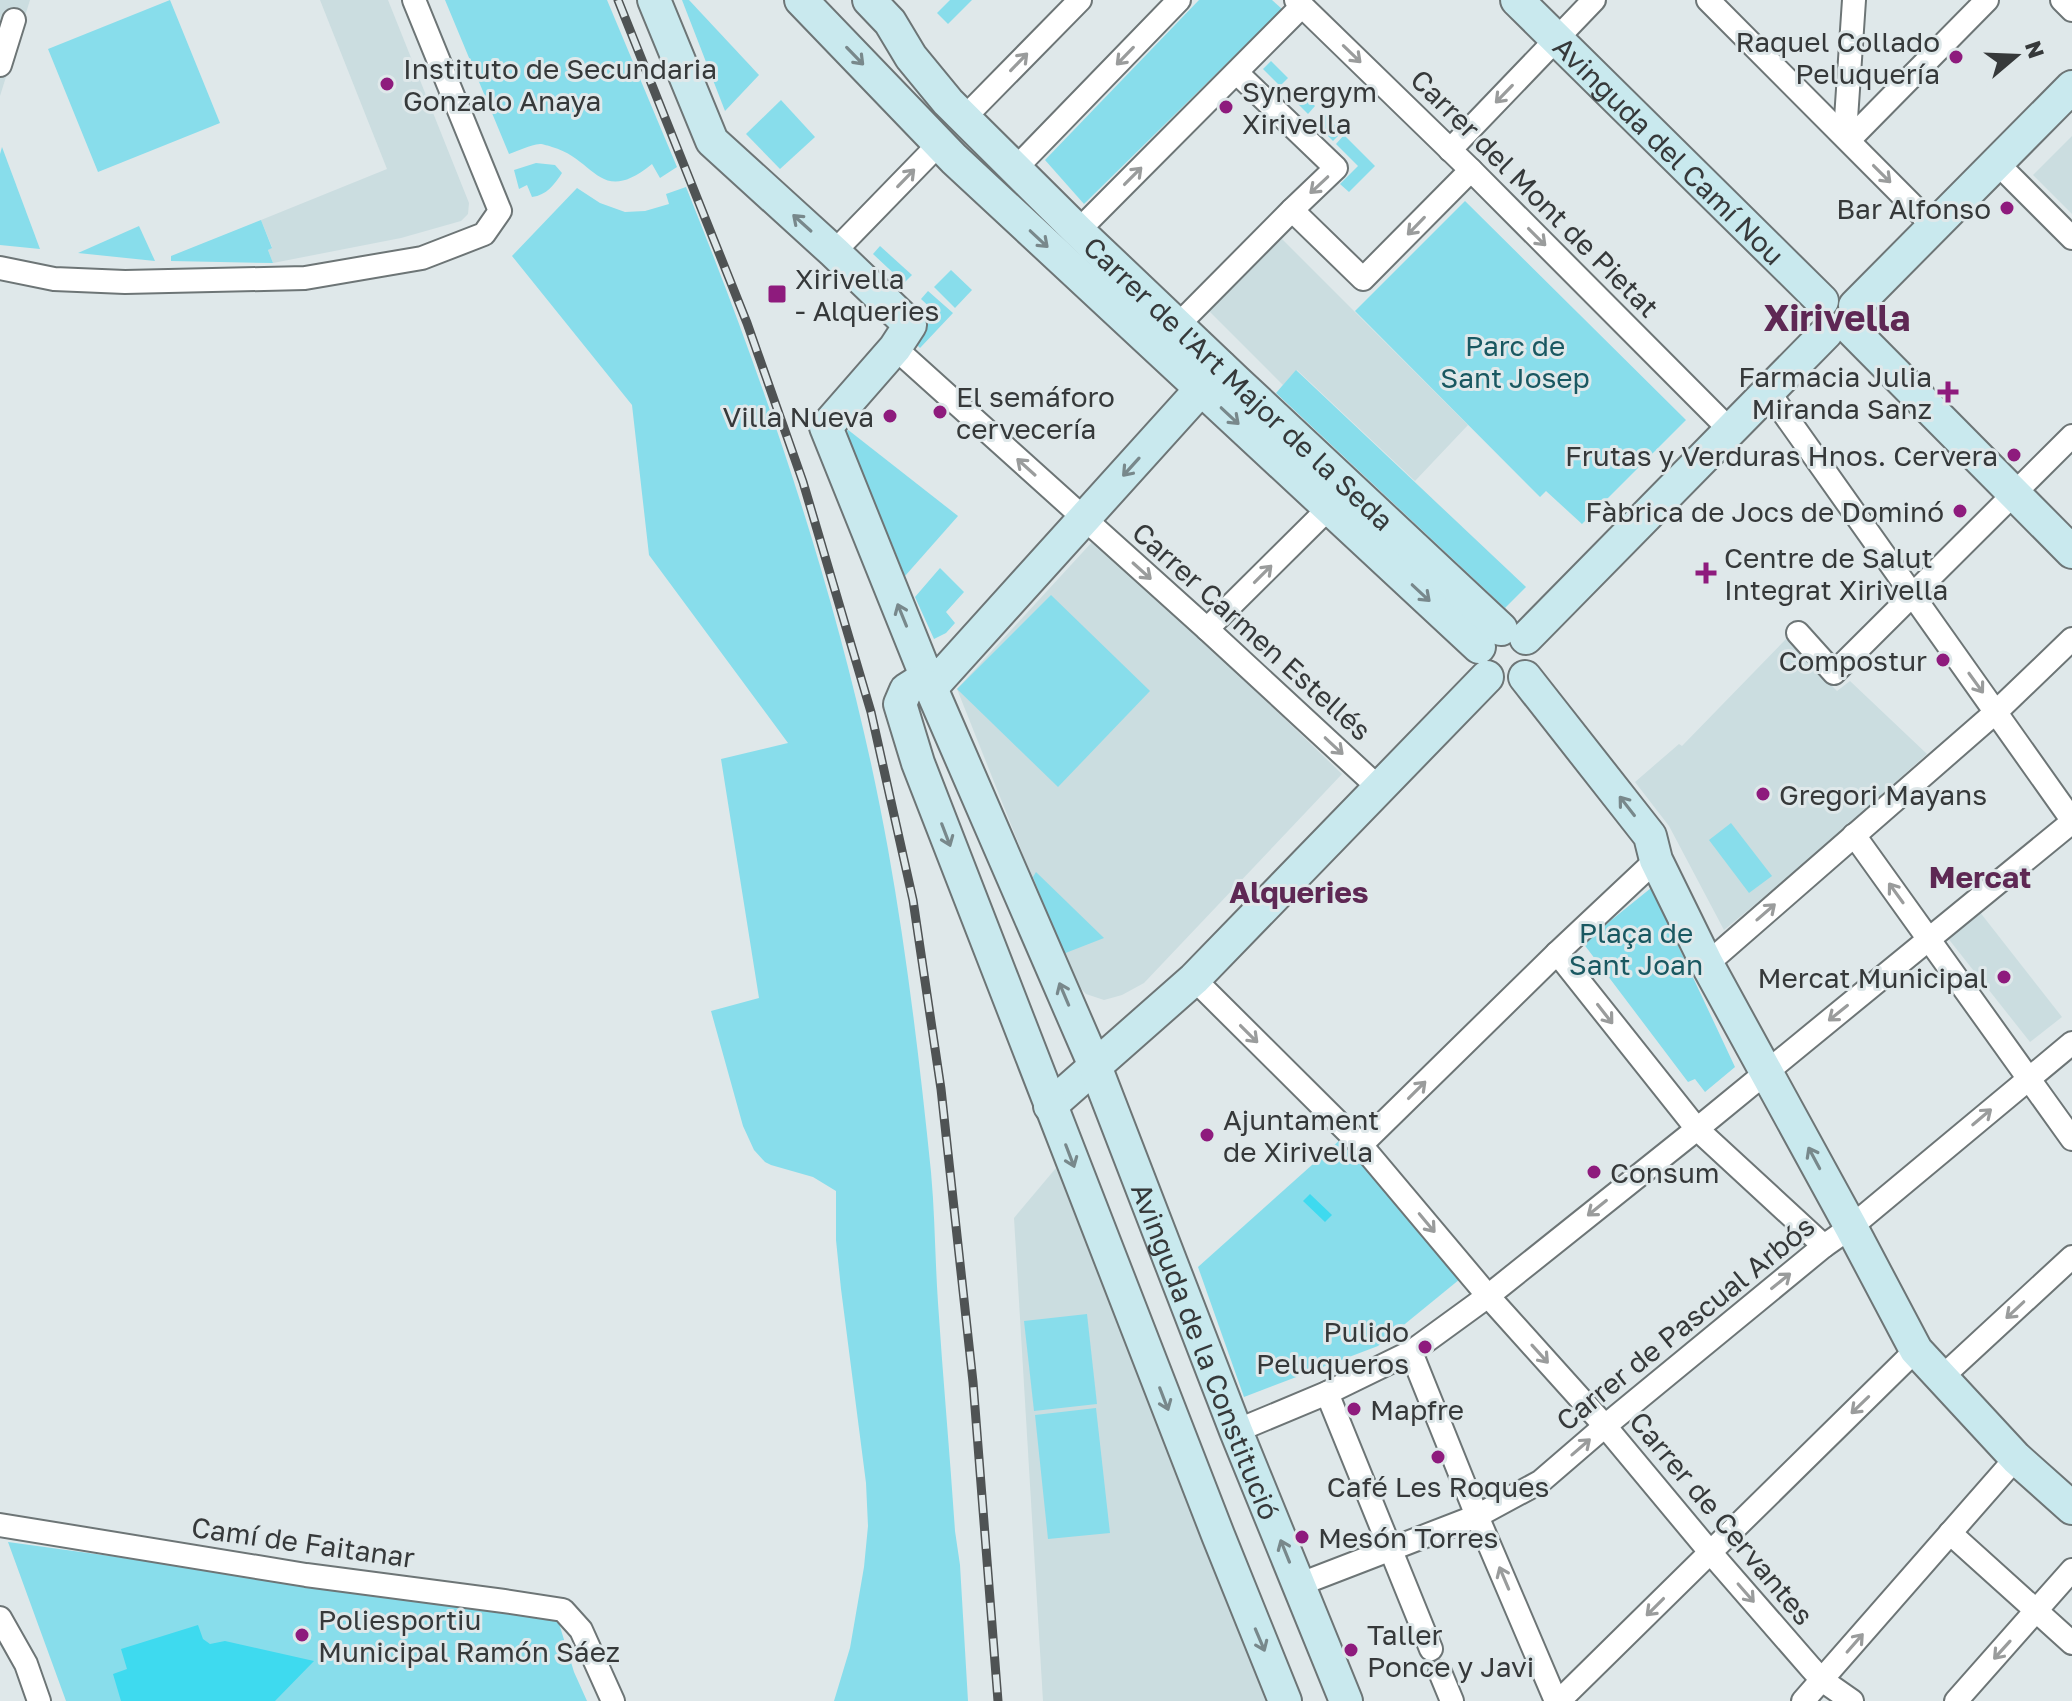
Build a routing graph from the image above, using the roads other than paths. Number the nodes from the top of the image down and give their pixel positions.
1 (414, 0) edge
2 (654, 0) edge
3 (801, 0) edge
4 (869, 0) edge
5 (1080, 0) edge
6 (1179, 0) edge
7 (1517, 0) edge
8 (1594, 0) edge
9 (1708, 0) edge
10 (1854, 0) edge
11 (1987, 0) edge
12 (2062, 0) edge
13 (1299, 3) edge
14 (2072, 10) edge
15 (10, 19) edge
16 (1557, 39) junction
17 (0, 65) edge
18 (1237, 73) junction
19 (2072, 87) edge
20 (964, 118) junction
21 (1849, 140) junction
22 (939, 144) junction
23 (1450, 150) junction
24 (1997, 163) junction
25 (1015, 169) junction
26 (1471, 170) junction
27 (1292, 210) junction
28 (1934, 227) junction
29 (1078, 231) junction
30 (2072, 238) edge
31 (834, 252) junction
32 (0, 268) edge
33 (1839, 318) junction
34 (1178, 325) junction
35 (895, 348) junction
36 (1211, 379) junction
37 (1768, 391) junction
38 (1730, 430) junction
39 (2072, 436) edge
40 (2014, 495) junction
41 (1329, 508) junction
42 (1084, 519) junction
43 (2072, 552) edge
44 (1913, 596) junction
45 (1207, 629) junction
46 (1798, 633) dead end
47 (2072, 639) edge
48 (1498, 648) junction
49 (931, 688) junction
50 (1997, 711) junction
51 (955, 742) junction
52 (918, 763) junction
53 (1379, 788) junction
54 (2072, 821) edge
55 (1854, 835) junction
56 (1656, 860) junction
57 (1930, 939) junction
58 (1557, 953) junction
59 (1707, 964) junction
60 (1194, 979) junction
61 (1163, 1006) junction
62 (1080, 1031) junction
63 (2072, 1043) edge
64 (1767, 1072) junction
65 (1099, 1077) junction
66 (2028, 1078) junction
67 (1053, 1112) junction
68 (1697, 1129) junction
69 (2072, 1139) edge
70 (1361, 1145) junction
71 (1851, 1227) junction
72 (1824, 1246) junction
73 (2072, 1257) edge
74 (1488, 1296) junction
75 (1916, 1350) junction
76 (1411, 1352) junction
77 (1941, 1378) junction
78 (1327, 1393) junction
79 (1605, 1426) junction
80 (1236, 1431) junction
81 (2016, 1458) junction
82 (2072, 1508) edge
83 (1477, 1516) junction
84 (3, 1529) edge
85 (1950, 1533) junction
86 (1391, 1550) junction
87 (1710, 1552) junction
88 (2072, 1570) edge
89 (1298, 1585) junction
90 (2036, 1611) junction
91 (0, 1618) edge
92 (2072, 1643) edge
93 (1431, 1649) dead end
94 (1440, 1672) dead end
95 (1822, 1680) junction
96 (39, 1701) edge
97 (613, 1701) edge
98 (1285, 1701) edge
99 (1346, 1701) edge
100 (1452, 1701) edge
101 (1558, 1701) edge
102 (1803, 1701) edge
103 (1852, 1701) edge
104 (1956, 1701) edge

1 - 32 street
31 -> 2 street
3 -> 22 street, Carrer de l'Art Major de la Seda
4 - 20 street, Carrer de l'Art Major de la Seda
20 -> 5 street
6 -> 25 street
7 - 16 street, Avinguda del Camí Nou
8 - 16 street
9 - 21 street
10 - 21 street
11 - 21 street
12 - 14 street
13 - 18 street
13 -> 23 street, Carrer del Mont de Pietat
15 - 17 street
16 -> 23 street
16 - 33 street, Avinguda del Camí Nou
18 -> 27 street
29 -> 18 street
19 - 24 street
20 - 22 street
20 - 22 street
20 - 25 street, Carrer de l'Art Major de la Seda
21 -> 28 street
31 -> 22 street
22 -> 36 street, Carrer de l'Art Major de la Seda
23 - 26 street, Carrer del Mont de Pietat
24 - 28 street
24 - 30 street
25 - 29 street, Carrer de l'Art Major de la Seda
26 -> 27 street
26 -> 38 street, Carrer del Mont de Pietat
27 - 34 street
28 - 33 street
29 - 34 street, Carrer de l'Art Major de la Seda
31 - 35 street
33 - 37 street
33 - 40 street, Avinguda del Camí Nou
34 - 36 street, Carrer de l'Art Major de la Seda
42 -> 35 street, Carrer Carmen Estellés
49 -> 35 street, Avinguda de la Constitució
36 -> 41 street, Carrer de l'Art Major de la Seda
36 -> 42 street
36 - 48 street, Carrer de l'Art Major de la Seda
37 - 38 street
37 - 44 street
38 - 48 street
39 - 40 street
40 - 43 street, Avinguda del Camí Nou
40 - 44 street
45 -> 41 street
41 -> 48 street, Carrer de l'Art Major de la Seda
42 -> 45 street, Carrer Carmen Estellés
42 - 49 street
44 - 46 street
44 -> 50 street
45 -> 53 street, Carrer Carmen Estellés
47 - 50 street
48 - 53 street
56 -> 48 street
49 - 51 street, Avinguda de la Constitució
49 - 52 street, Avinguda de la Constitució
50 - 54 street
50 - 55 street
51 - 52 street
62 -> 51 street, Avinguda de la Constitució
52 -> 67 street, Avinguda de la Constitució
53 - 60 street
54 - 57 street
57 -> 55 street
59 -> 55 street
56 - 58 street
56 - 59 street
57 -> 64 street
57 - 66 street
58 -> 68 street
70 -> 58 street
59 - 64 street
60 - 61 street
60 -> 70 street, Carrer de Cervantes
61 - 62 street
61 - 65 street
62 - 65 street, Avinguda de la Constitució
63 - 66 street, Carrer de Pascual Arbós
64 - 68 street
71 -> 64 street
65 - 67 street
65 - 80 street, Avinguda de la Constitució
66 - 69 street
71 -> 66 street, Carrer de Pascual Arbós
67 -> 98 street, Avinguda de la Constitució
68 - 72 street
68 -> 74 street
70 -> 74 street, Carrer de Cervantes
71 - 72 street, Carrer de Pascual Arbós
71 - 75 street
79 -> 72 street, Carrer de Pascual Arbós
73 -> 77 street
74 - 76 street
74 -> 79 street, Carrer de Cervantes
75 - 77 street
75 -> 87 street
76 - 78 street
76 - 83 street
77 - 81 street
78 - 80 street
78 - 86 street
83 -> 79 street, Carrer de Pascual Arbós
79 - 87 street, Carrer de Cervantes
89 -> 80 street, Avinguda de la Constitució
81 - 82 street
81 - 85 street
83 - 86 street, Carrer de Pascual Arbós
101 -> 83 street
84 - 97 street, Camí de Faitanar
85 - 90 street
95 -> 85 street
86 - 89 street, Carrer de Pascual Arbós
86 - 93 street
87 -> 95 street, Carrer de Cervantes
87 -> 101 street
88 - 90 street
89 - 99 street, Avinguda de la Constitució
90 - 92 street
90 -> 104 street
91 - 96 street
94 - 100 street
95 - 102 street
95 - 103 street, Carrer de Cervantes

